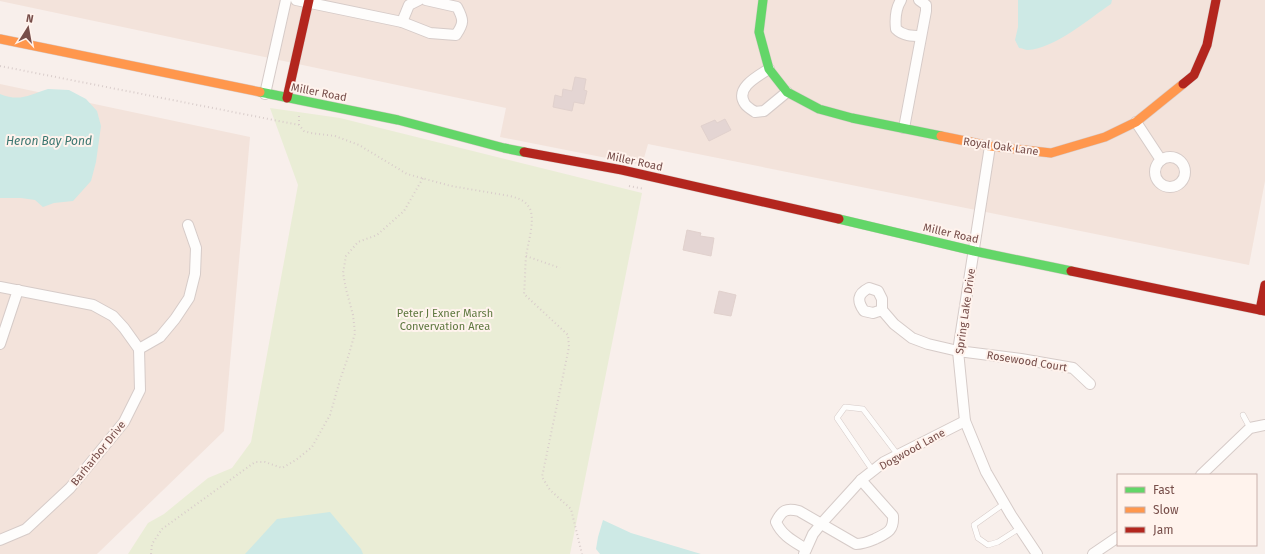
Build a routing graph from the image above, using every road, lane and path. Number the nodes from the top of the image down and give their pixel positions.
1 (286, 0) edge
2 (296, 0) edge
3 (419, 0) edge
4 (426, 0) edge
5 (763, 0) edge
6 (901, 0) edge
7 (919, 0) edge
8 (1216, 0) edge
9 (309, 1) edge
10 (402, 22) junction
11 (921, 36) junction
12 (0, 40) edge
13 (0, 66) edge
14 (769, 68) junction
15 (787, 92) junction
16 (265, 94) junction
17 (288, 98) junction
18 (1136, 122) junction
19 (904, 128) junction
20 (990, 146) junction
21 (1161, 160) dead end
22 (423, 178) junction
23 (188, 225) dead end
24 (974, 251) junction
25 (526, 256) junction
26 (560, 268) dead end
27 (1265, 285) edge
28 (0, 286) edge
29 (18, 290) junction
30 (882, 310) dead end
31 (1263, 310) edge
32 (0, 344) edge
33 (139, 349) junction
34 (958, 351) junction
35 (1090, 384) dead end
36 (1243, 415) dead end
37 (964, 421) junction
38 (1265, 425) edge
39 (1250, 428) junction
40 (898, 455) junction
41 (873, 471) junction
42 (1203, 474) edge
43 (861, 480) junction
44 (1005, 503) junction
45 (821, 524) junction
46 (1020, 528) junction
47 (1117, 538) edge
48 (0, 540) edge
49 (805, 552) edge
50 (151, 554) edge
51 (582, 554) edge
52 (1037, 554) edge
53 (1093, 554) edge

1 - 16 street
2 - 9 street
3 - 10 street
4 - 10 street
5 - 14 street, Royal Oak Lane
6 - 11 street
7 - 11 street
8 - 18 street, Royal Oak Lane
9 - 10 street
9 - 17 street
11 - 19 street
12 - 16 street, Miller Road
13 - 22 path
14 - 15 street, Royal Oak Lane
14 - 15 street
15 - 19 street, Royal Oak Lane
16 - 17 street, Miller Road
17 - 24 street, Miller Road
18 - 20 street, Royal Oak Lane
18 - 21 street
19 - 20 street, Royal Oak Lane
20 - 24 street, Spring Lake Drive
22 - 25 path
22 - 50 path
23 - 33 street
24 - 31 street, Miller Road
24 - 34 street, Spring Lake Drive
25 - 26 path
25 - 51 path
27 - 31 street
28 - 29 street
29 - 32 street
29 - 33 street
30 - 34 street, Rosewood Court
33 - 48 street, Barharbor Drive
34 - 35 street, Rosewood Court
34 - 37 street, Spring Lake Drive
36 - 39 lane
37 - 40 street, Dogwood Lane
37 - 44 street, Spring Lake Drive
38 - 39 street
39 - 42 street
40 - 41 street, Dogwood Lane
40 - 41 lane
41 - 43 street, Dogwood Lane
43 - 45 street, Dogwood Lane
43 - 45 street, Dogwood Lane
44 - 46 street, Spring Lake Drive
44 - 46 lane
45 - 49 street, Dogwood Lane
45 - 49 street, Dogwood Lane
46 - 52 street, Spring Lake Drive
47 - 53 street

